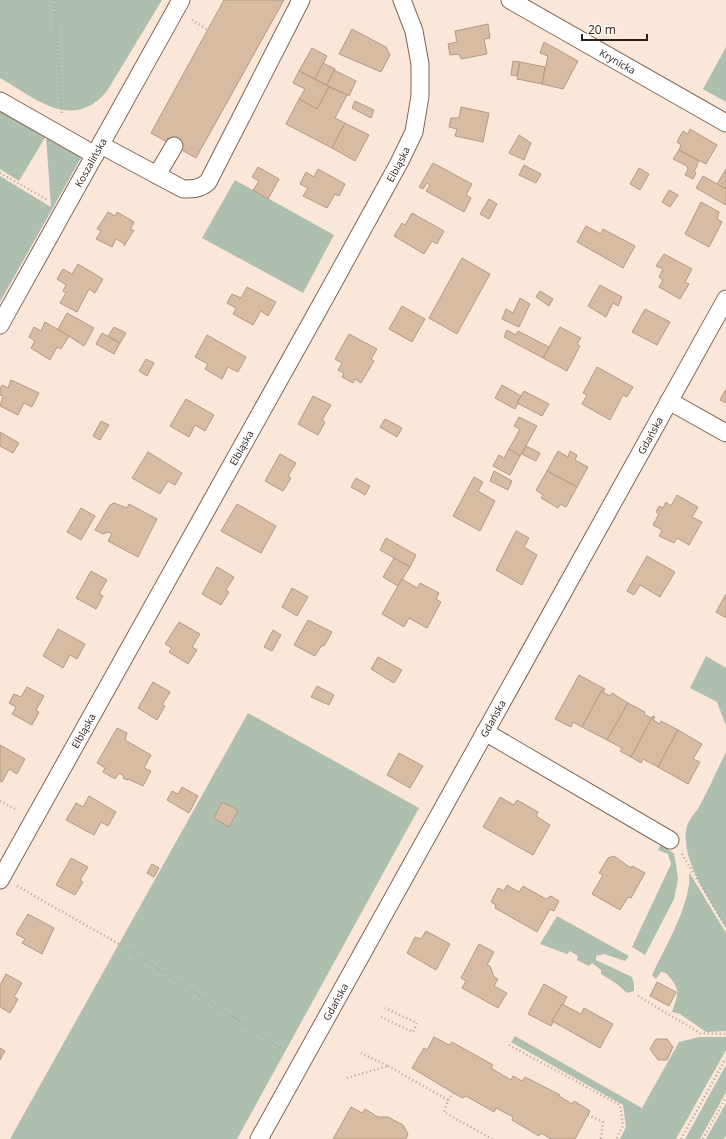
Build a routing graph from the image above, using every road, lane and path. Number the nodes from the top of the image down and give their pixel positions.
1 (54, 0) edge
2 (181, 0) edge
3 (301, 0) edge
4 (402, 0) edge
5 (510, 0) edge
6 (188, 18) dead end
7 (208, 30) dead end
8 (0, 101) edge
9 (63, 117) dead end
10 (726, 123) edge
11 (174, 146) dead end
12 (98, 150) junction
13 (0, 172) edge
14 (157, 175) junction
15 (64, 210) junction
16 (726, 299) edge
17 (0, 325) edge
18 (669, 401) junction
19 (726, 433) edge
20 (485, 732) junction
21 (0, 801) edge
22 (20, 812) dead end
23 (670, 840) dead end
24 (682, 854) dead end
25 (7, 882) edge
26 (726, 927) edge
27 (638, 996) dead end
28 (385, 1008) dead end
29 (381, 1017) dead end
30 (726, 1034) edge
31 (510, 1045) dead end
32 (361, 1053) dead end
33 (290, 1054) dead end
34 (726, 1058) edge
35 (388, 1066) junction
36 (347, 1078) dead end
37 (453, 1093) dead end
38 (726, 1098) edge
39 (448, 1100) junction
40 (588, 1115) dead end
41 (260, 1139) edge
42 (492, 1139) edge
43 (602, 1139) edge
44 (616, 1139) edge
45 (681, 1139) edge
46 (703, 1139) edge

1 - 9 path
2 - 12 street, Koszalińska
3 - 14 street
4 - 25 street, Elbląska
5 - 10 street, Krynicka
6 - 7 path
8 - 12 street
11 - 14 street
12 - 14 street
12 - 15 street, Koszalińska
13 - 15 path
15 - 17 street, Koszalińska
16 - 18 street, Gdańska
18 - 19 street
18 - 20 street, Gdańska
20 - 23 street
20 - 41 street, Gdańska
21 - 22 path
24 - 26 path
25 - 33 path
27 - 30 path
28 - 29 path
31 - 44 path
32 - 35 path
34 - 45 path
35 - 36 path
35 - 39 path
37 - 39 path
38 - 46 path
39 - 42 path
40 - 43 path

